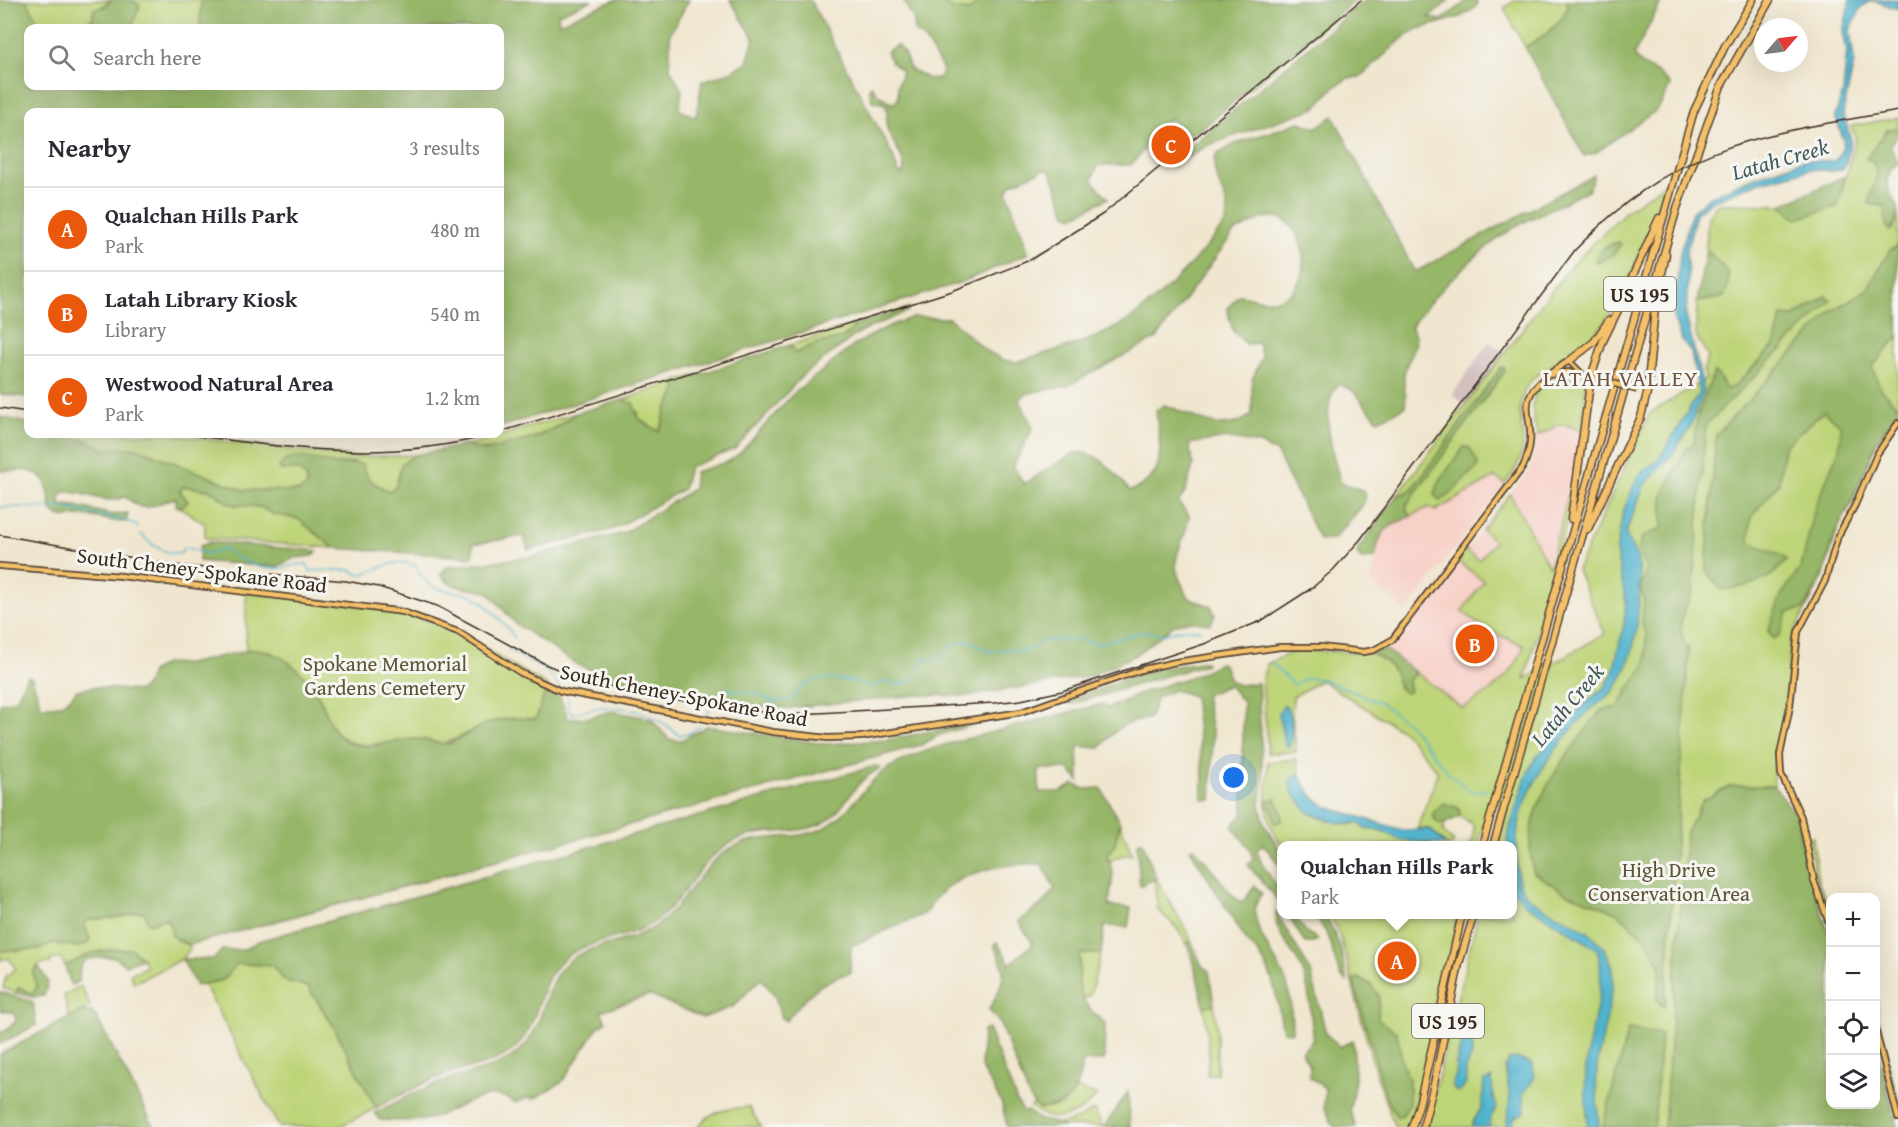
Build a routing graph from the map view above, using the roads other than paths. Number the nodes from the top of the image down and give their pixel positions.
1 (1754, 0) edge
2 (1770, 0) edge
3 (1669, 192) junction
4 (1681, 197) junction
5 (1626, 292) junction
6 (1569, 361) junction
7 (1583, 375) junction
8 (1545, 376) junction
9 (1595, 378) junction
10 (1647, 393) junction
11 (1898, 423) edge
12 (1567, 547) junction
13 (1578, 552) junction
14 (0, 566) edge
15 (1483, 841) edge
16 (1494, 841) edge
17 (1826, 915) edge
18 (1461, 919) edge
19 (1473, 919) edge
20 (1880, 1051) edge
21 (1898, 1118) edge
22 (1412, 1127) edge
23 (1423, 1127) edge

1 - 3 highway, US 195
2 - 4 highway, US 195
3 - 5 highway
3 - 12 highway, US 195
4 - 10 highway
4 - 13 highway, US 195
5 - 6 highway
5 - 9 highway
6 - 7 main road
6 - 8 main road
7 - 8 main road
7 - 9 main road
8 - 14 main road, South Cheney-Spokane Road
9 - 10 main road, bridge
9 - 12 highway
10 - 13 highway
11 - 17 main road
12 - 15 highway, US 195
13 - 16 highway, US 195
18 - 22 highway, US 195
19 - 23 highway, US 195
20 - 21 main road

